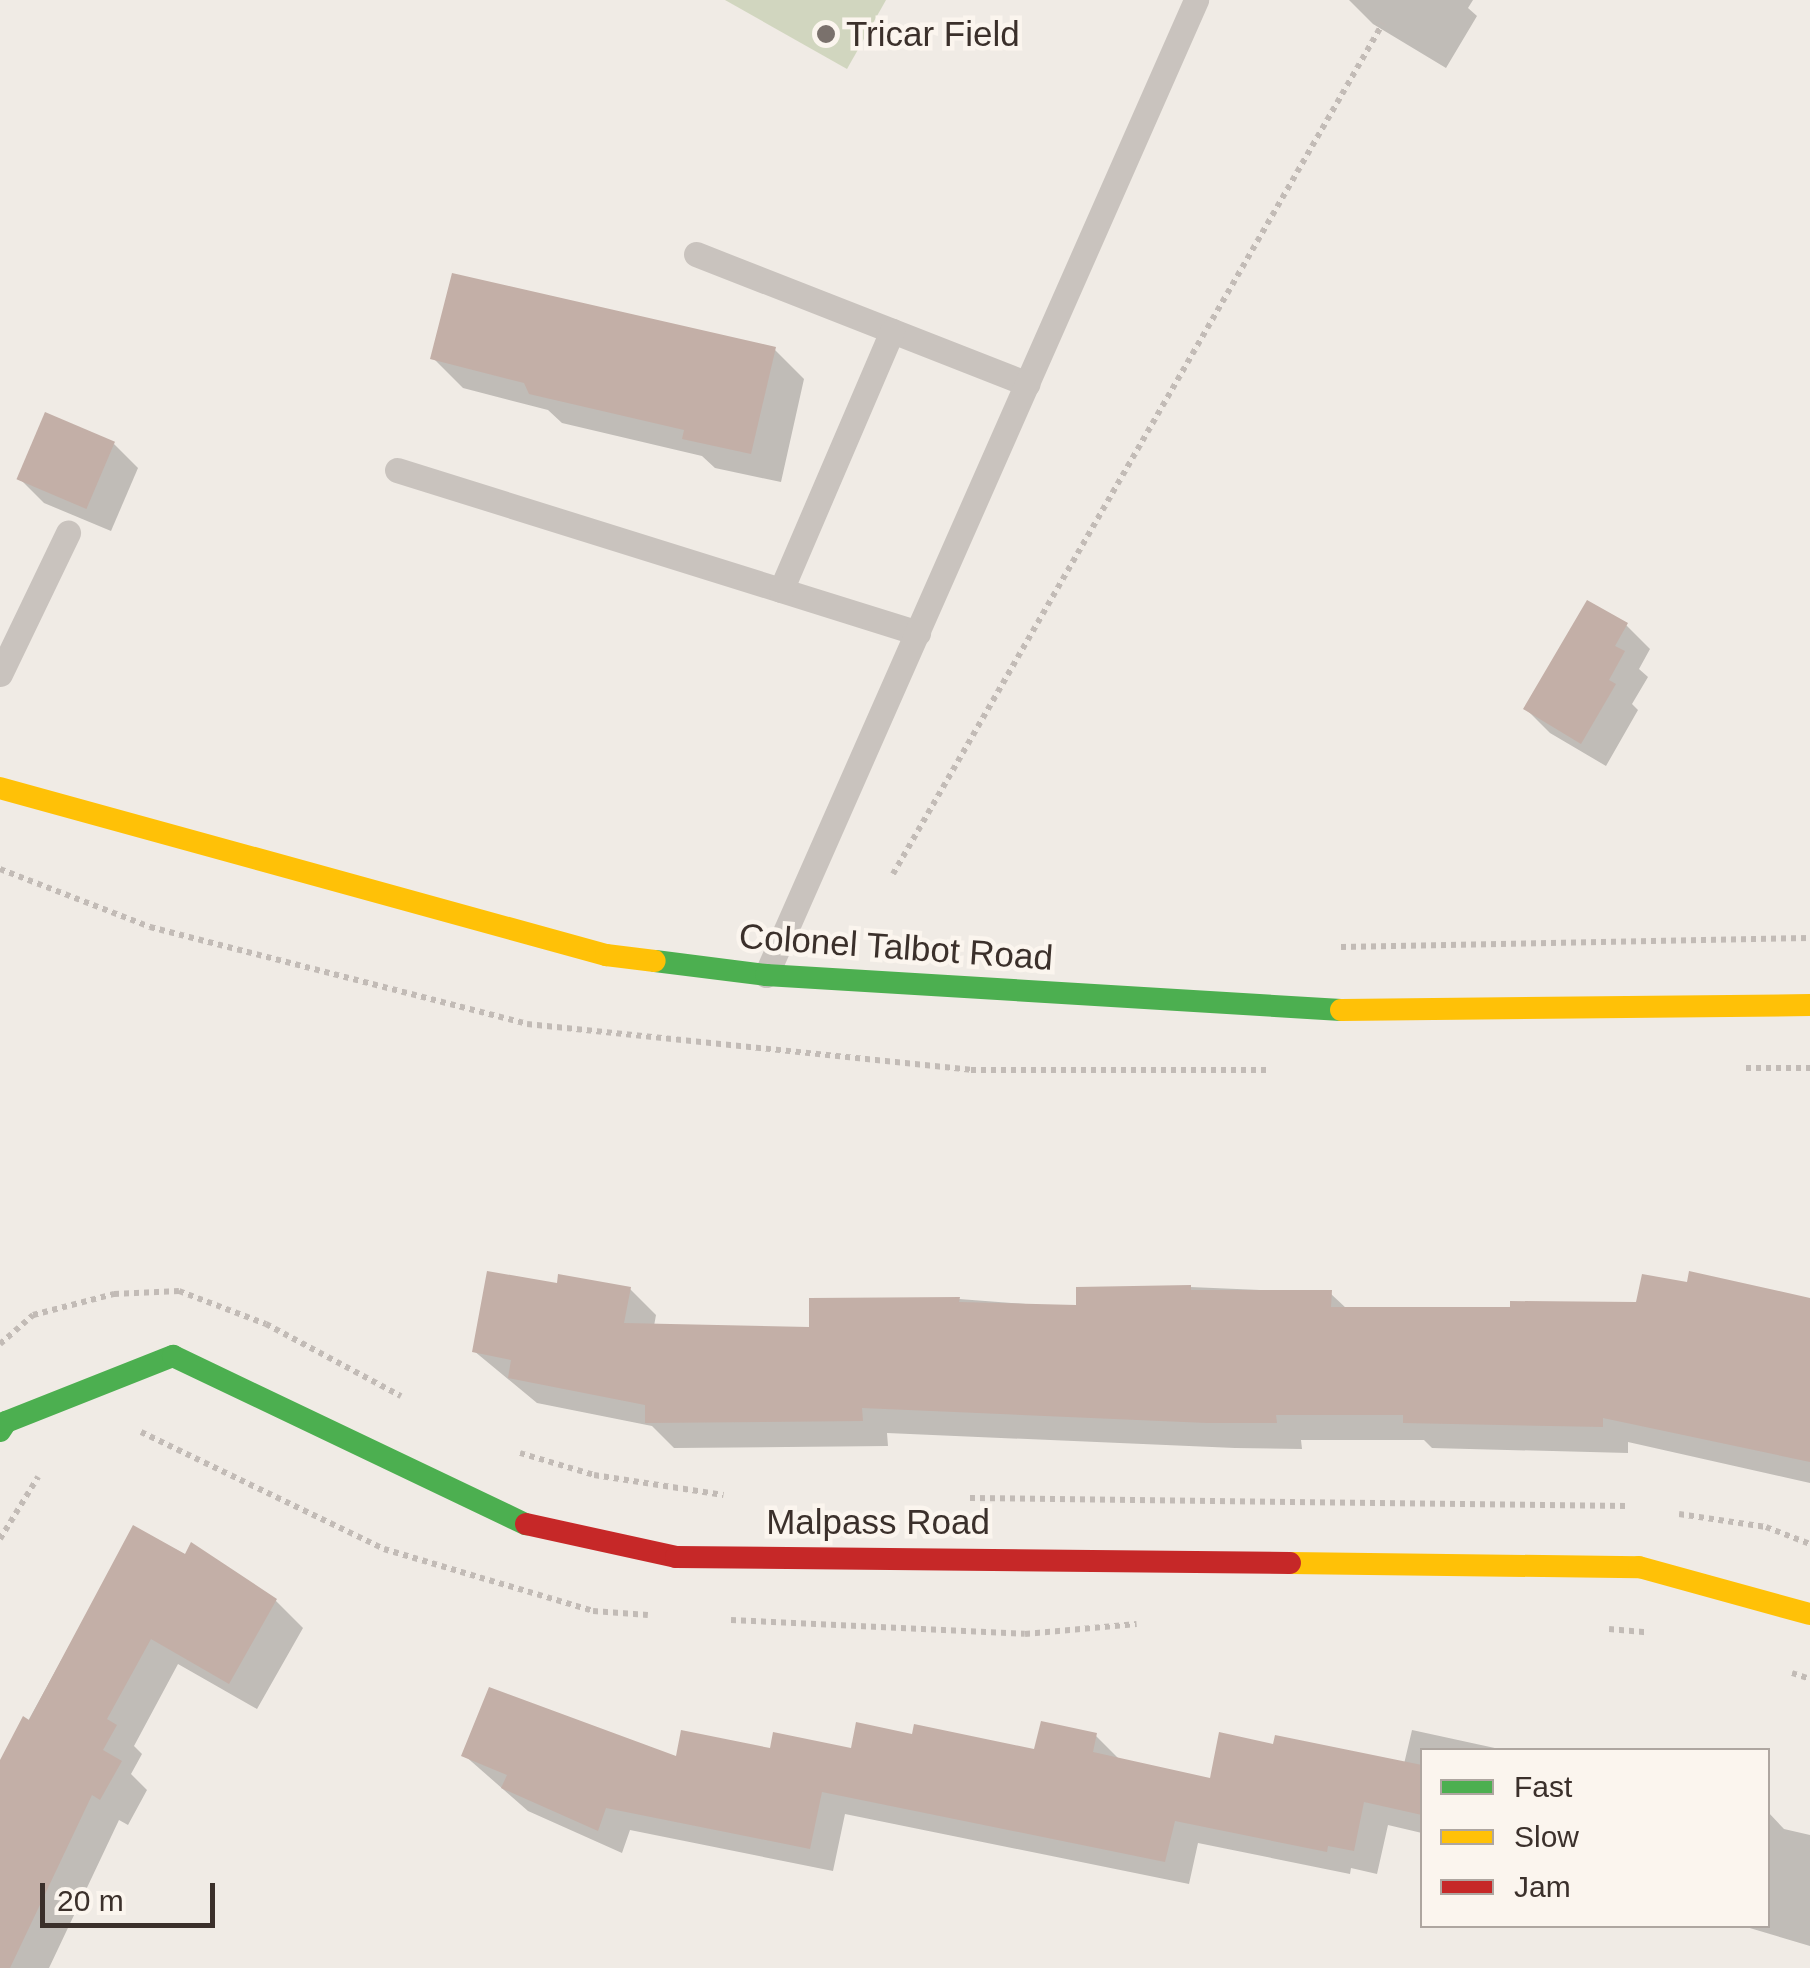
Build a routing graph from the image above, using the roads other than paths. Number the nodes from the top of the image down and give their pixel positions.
1 (1196, 0) edge
2 (696, 254) dead end
3 (892, 331) junction
4 (1027, 384) junction
5 (397, 470) dead end
6 (68, 534) dead end
7 (782, 590) junction
8 (918, 633) junction
9 (0, 674) edge
10 (0, 788) edge
11 (766, 974) junction
12 (1810, 1005) edge
13 (0, 1432) edge
14 (1810, 1614) edge

1 - 4 lane
2 - 3 lane
3 - 4 lane
3 - 7 lane
4 - 8 lane
5 - 7 lane
6 - 9 lane
7 - 8 lane
8 - 11 lane
10 - 11 street, Colonel Talbot Road
11 - 12 street, Colonel Talbot Road
13 - 14 street, Malpass Road

